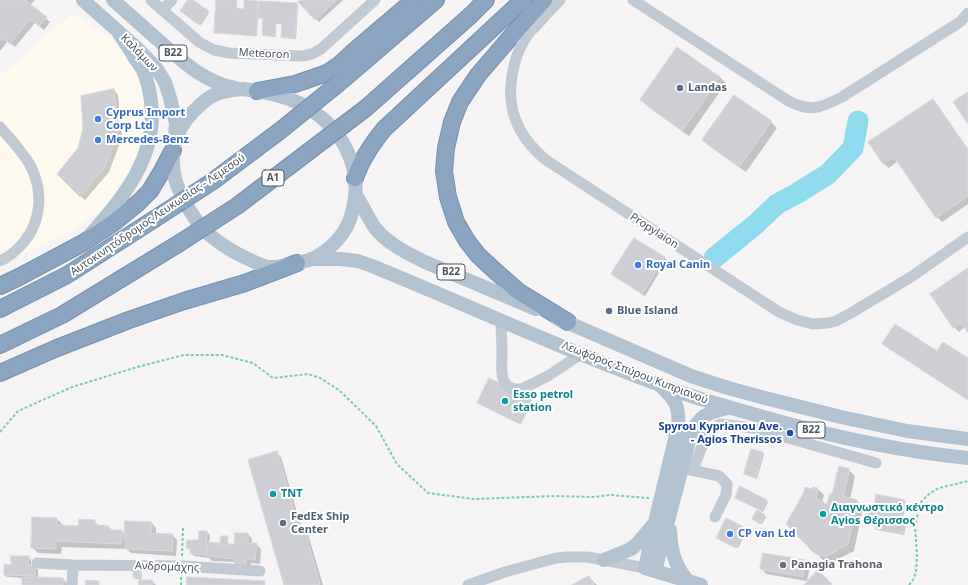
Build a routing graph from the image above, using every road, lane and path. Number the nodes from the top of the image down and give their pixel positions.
1 (83, 0) edge
2 (113, 0) edge
3 (151, 0) edge
4 (172, 0) edge
5 (375, 0) edge
6 (414, 0) edge
7 (436, 0) edge
8 (486, 0) edge
9 (523, 0) edge
10 (544, 0) edge
11 (560, 0) edge
12 (633, 0) edge
13 (162, 10) junction
14 (968, 13) edge
15 (118, 31) junction
16 (250, 90) junction
17 (0, 127) edge
18 (174, 146) junction
19 (355, 178) junction
20 (356, 195) junction
21 (968, 237) edge
22 (83, 243) junction
23 (0, 261) edge
24 (304, 261) junction
25 (0, 286) edge
26 (0, 310) edge
27 (501, 320) junction
28 (568, 322) junction
29 (0, 345) edge
30 (581, 354) junction
31 (0, 373) edge
32 (659, 384) junction
33 (728, 408) junction
34 (0, 432) edge
35 (968, 439) edge
36 (968, 458) edge
37 (876, 463) dead end
38 (687, 469) junction
39 (968, 481) edge
40 (660, 501) junction
41 (669, 517) junction
42 (715, 517) dead end
43 (655, 522) junction
44 (183, 528) dead end
45 (604, 560) junction
46 (37, 563) dead end
47 (73, 565) junction
48 (182, 566) junction
49 (650, 569) junction
50 (260, 571) dead end
51 (181, 579) dead end
52 (687, 580) junction
53 (72, 585) edge
54 (181, 585) edge
55 (468, 585) edge
56 (701, 585) edge
57 (910, 585) edge

1 - 15 main road, Καλάμων / B22
2 - 16 main road, Καλάμων / B22
3 - 13 street, Meteoron
4 - 13 street
5 - 13 street, Meteoron
6 - 16 highway
7 - 26 highway, Αυτοκινητόδρομος Λευκωσίας - Λεμεσού, bridge
8 - 29 highway, A1, bridge
9 - 19 highway
10 - 28 highway
11 - 21 street, Propylaion
12 - 14 street
15 - 18 main road, Καλάμων / B22
15 - 22 main road
16 - 18 main road, B22
16 - 19 main road, B22
17 - 23 street
18 - 22 highway
18 - 24 main road, B22
19 - 20 main road, B22
20 - 24 main road, B22
20 - 28 main road, Λεωφόρος Σπύρου Κυπριανού / B22
22 - 25 highway
24 - 27 main road, Λεωφόρος Σπύρου Κυπριανού / B22
24 - 31 highway
27 - 30 main road, Λεωφόρος Σπύρου Κυπριανού / B22
27 - 30 street
28 - 35 main road, Λεωφόρος Σπύρου Κυπριανού / B22
30 - 32 main road, Λεωφόρος Σπύρου Κυπριανού / B22
32 - 33 main road, Λεωφόρος Σπύρου Κυπριανού / B22
32 - 40 main road
33 - 36 main road, Λεωφόρος Σπύρου Κυπριανού / B22
33 - 38 main road
34 - 40 path
37 - 38 street
38 - 41 main road
38 - 42 street
39 - 57 path
40 - 43 main road
41 - 49 main road
41 - 52 main road
43 - 45 main road
43 - 49 main road
44 - 48 path
45 - 49 street
45 - 55 street
46 - 47 street, Ανδρομάχης
47 - 48 street, Ανδρομάχης
47 - 53 street
48 - 50 street, Ανδρομάχης
49 - 52 main road
51 - 54 path
52 - 56 main road

